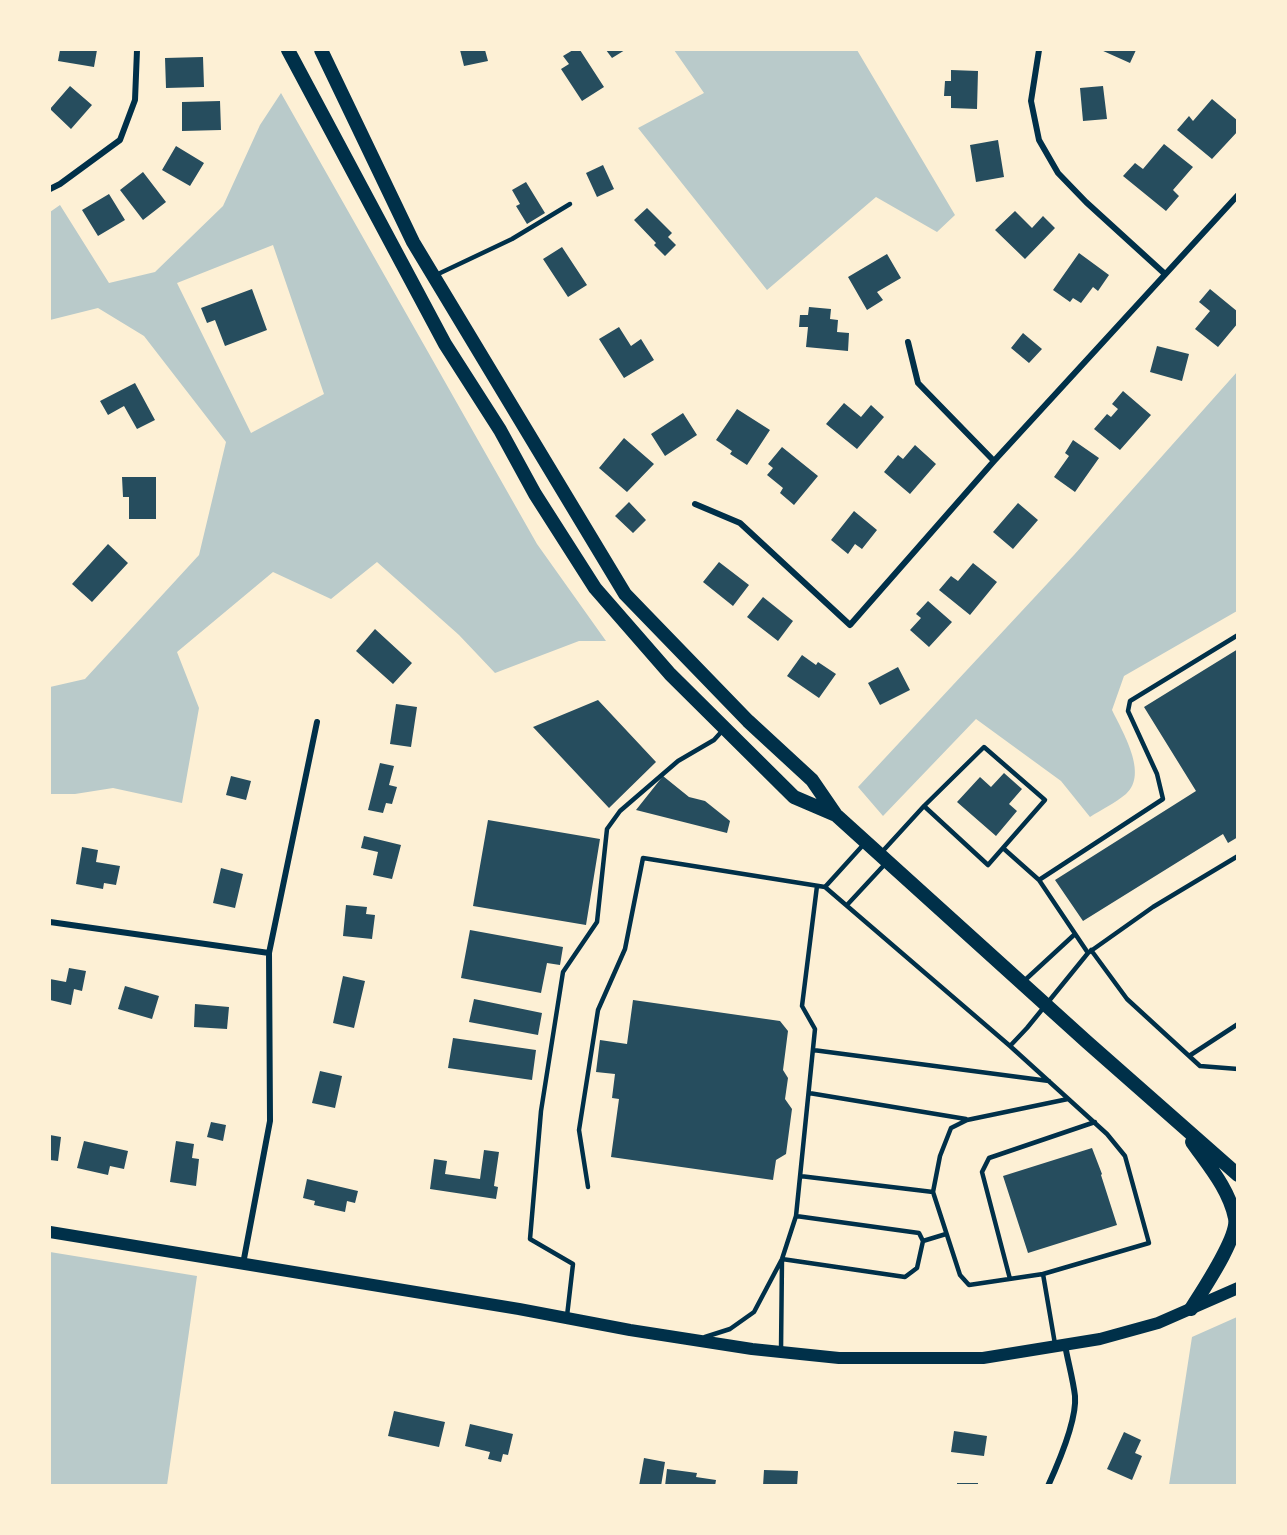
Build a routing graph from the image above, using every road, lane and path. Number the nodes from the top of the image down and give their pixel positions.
1 (137, 50) edge
2 (288, 50) edge
3 (321, 50) edge
4 (1039, 50) edge
5 (50, 189) edge
6 (1238, 195) edge
7 (570, 204) dead end
8 (1165, 274) junction
9 (434, 276) junction
10 (908, 342) dead end
11 (994, 461) junction
12 (695, 504) dead end
13 (1238, 635) edge
14 (317, 722) dead end
15 (725, 728) junction
16 (924, 806) junction
17 (836, 815) junction
18 (866, 842) junction
19 (1003, 848) junction
20 (1238, 856) edge
21 (884, 858) junction
22 (1039, 880) junction
23 (817, 886) junction
24 (825, 887) junction
25 (847, 905) junction
26 (50, 922) edge
27 (1075, 934) junction
28 (1089, 952) junction
29 (269, 953) junction
30 (1022, 984) junction
31 (1046, 1004) junction
32 (1238, 1024) edge
33 (1010, 1046) junction
34 (813, 1050) junction
35 (1189, 1056) junction
36 (1238, 1069) edge
37 (1048, 1081) junction
38 (808, 1093) junction
39 (1068, 1099) junction
40 (968, 1120) junction
41 (1095, 1122) junction
42 (1178, 1123) junction
43 (1236, 1172) edge
44 (800, 1176) junction
45 (588, 1187) dead end
46 (933, 1192) junction
47 (796, 1216) junction
48 (50, 1232) edge
49 (946, 1234) junction
50 (923, 1240) junction
51 (782, 1258) junction
52 (243, 1264) junction
53 (1043, 1274) junction
54 (1010, 1279) junction
55 (1238, 1288) edge
56 (1191, 1309) junction
57 (567, 1319) junction
58 (697, 1340) junction
59 (1060, 1346) junction
60 (781, 1353) junction
61 (1048, 1485) edge

1 - 5 street
2 - 15 main road
3 - 9 main road
4 - 8 street
6 - 8 street
7 - 9 lane
8 - 11 street
9 - 17 main road
10 - 11 street
11 - 12 street
13 - 22 lane
14 - 29 street
15 - 17 main road
15 - 57 lane
16 - 19 lane
16 - 19 lane
16 - 21 lane
17 - 18 main road
18 - 21 main road
18 - 24 lane
19 - 22 lane
20 - 28 lane
21 - 25 lane
21 - 30 main road
22 - 27 lane
23 - 24 lane
23 - 34 lane
23 - 45 lane
24 - 25 lane
25 - 33 lane
26 - 29 street
27 - 28 lane
27 - 30 lane
28 - 31 lane
28 - 35 lane
29 - 52 street
30 - 31 main road
31 - 33 lane
31 - 42 main road
32 - 35 lane
33 - 37 lane
34 - 37 lane
34 - 38 lane
35 - 36 lane
37 - 39 lane
38 - 40 lane
38 - 44 lane
39 - 40 lane
39 - 41 lane
40 - 46 lane
41 - 53 lane
41 - 54 lane
42 - 43 main road
42 - 56 main road
44 - 46 lane
44 - 47 lane
46 - 49 lane
47 - 50 lane
47 - 51 lane
48 - 52 main road
49 - 50 lane
49 - 54 lane
50 - 51 lane
51 - 58 lane
51 - 60 lane
52 - 57 main road
53 - 54 lane
53 - 59 lane
55 - 56 main road
56 - 59 main road
57 - 58 main road
58 - 60 main road
59 - 60 main road
59 - 61 street

